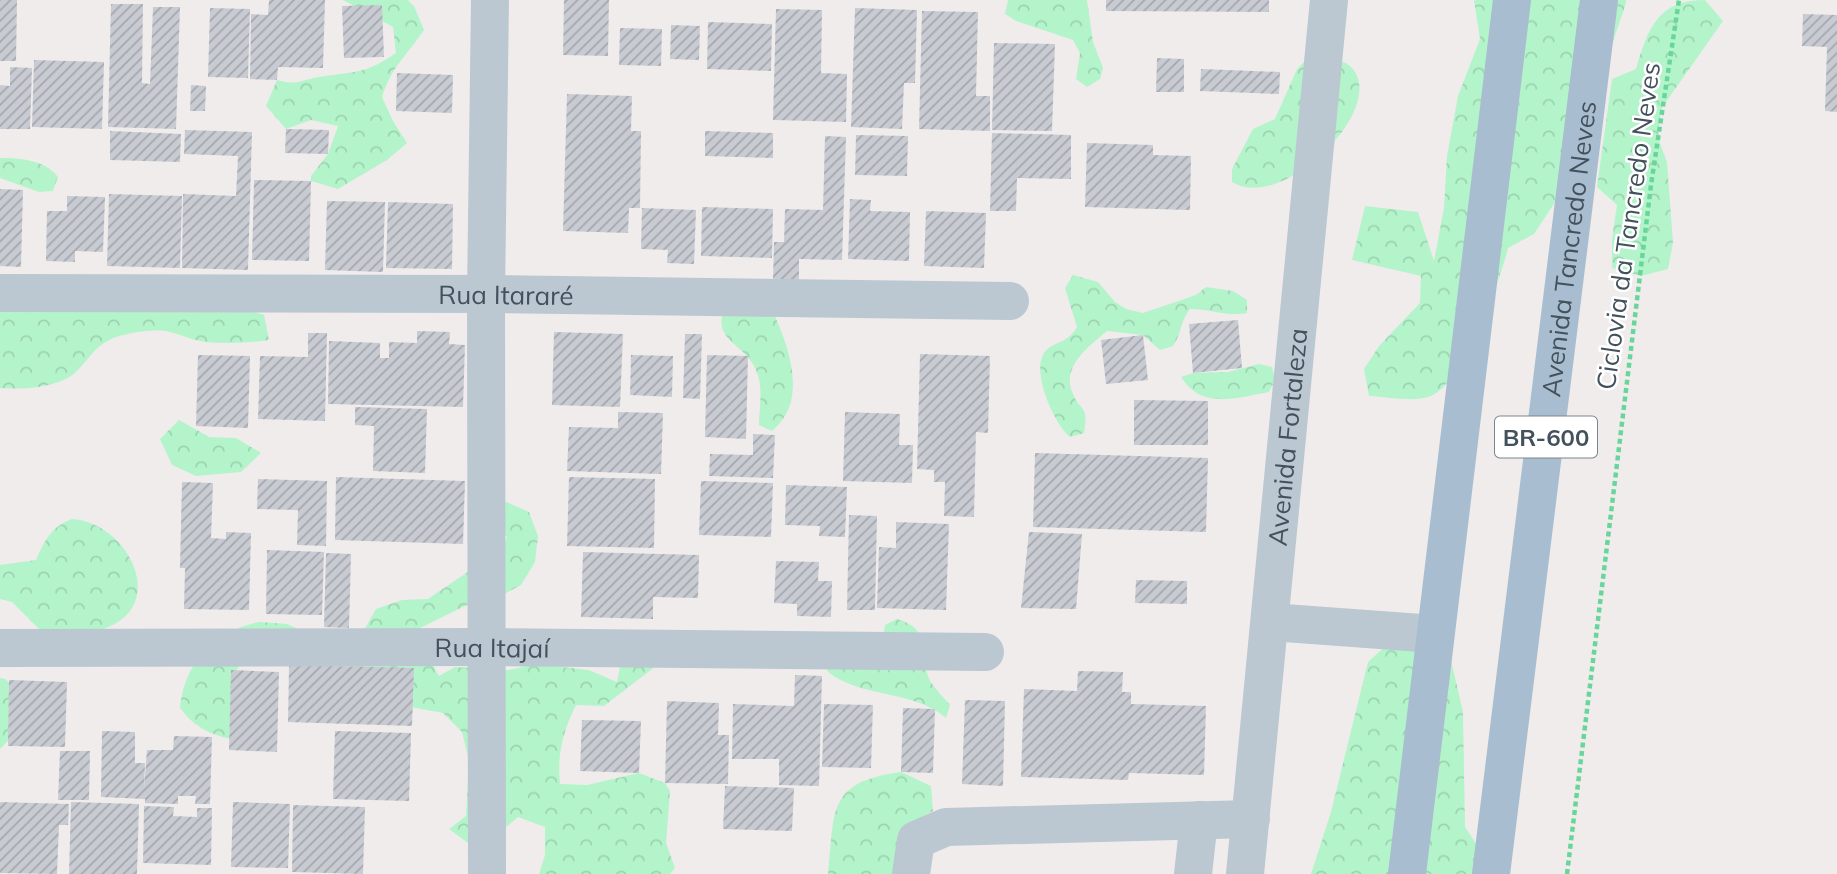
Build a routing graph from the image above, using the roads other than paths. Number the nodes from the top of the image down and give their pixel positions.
1 (491, 0) edge
2 (1329, 0) edge
3 (1512, 0) edge
4 (1599, 0) edge
5 (0, 293) edge
6 (486, 294) junction
7 (1010, 301) dead end
8 (1270, 622) junction
9 (1435, 634) junction
10 (484, 647) junction
11 (0, 648) edge
12 (985, 652) dead end
13 (1251, 819) junction
14 (1199, 820) junction
15 (487, 874) edge
16 (911, 874) edge
17 (1193, 874) edge
18 (1245, 874) edge
19 (1407, 874) edge
20 (1491, 874) edge

1 - 6 street
2 - 8 street, Avenida Fortaleza
3 - 9 main road, BR-600
4 - 20 main road, Avenida Tancredo Neves / BR-600
5 - 6 street, Rua Itararé
6 - 7 street, Rua Itararé
6 - 10 street
8 - 9 street
8 - 13 street, Avenida Fortaleza
9 - 19 main road, BR-600
10 - 11 street, Rua Itajaí
10 - 12 street, Rua Itajaí
10 - 15 street
13 - 14 street
13 - 18 street, Avenida Fortaleza
14 - 16 street
14 - 17 street

